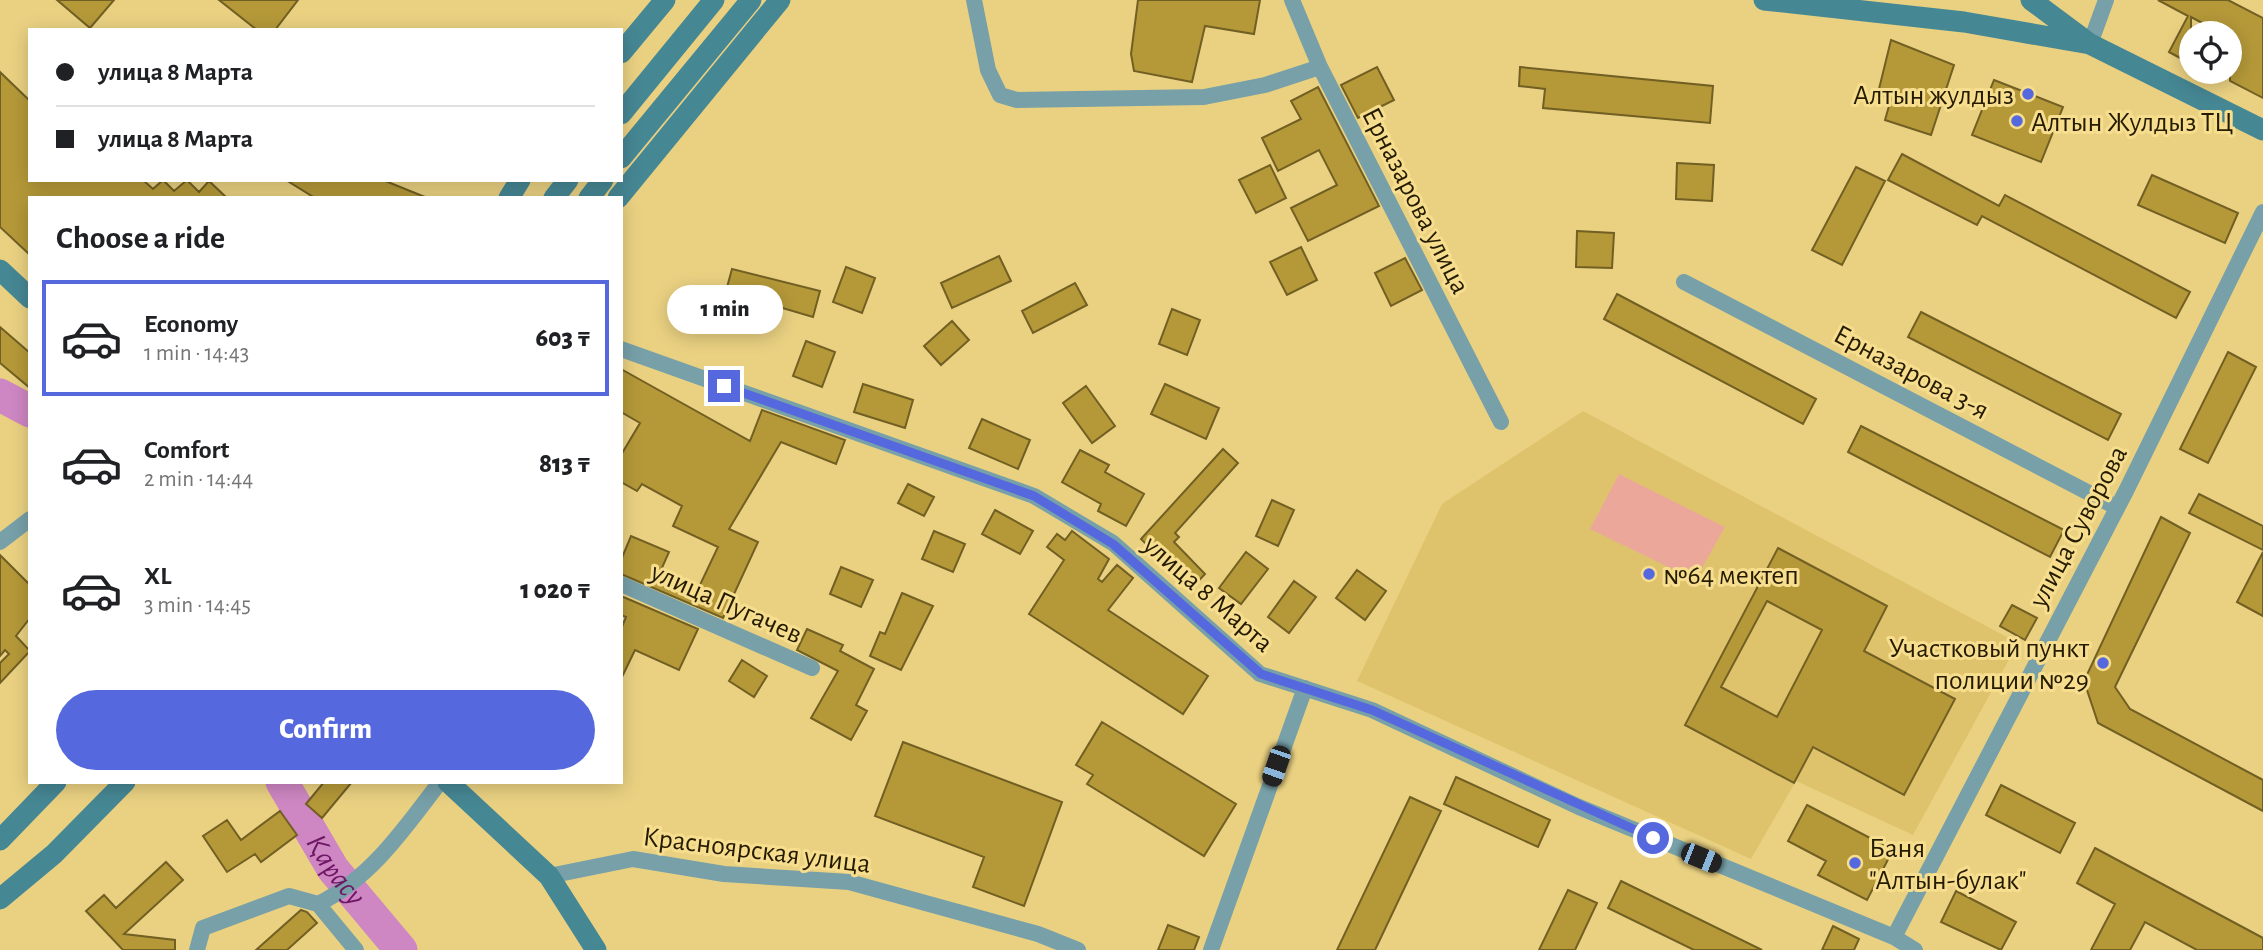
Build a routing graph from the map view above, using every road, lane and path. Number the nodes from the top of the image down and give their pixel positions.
1 (665, 0) edge
2 (714, 0) edge
3 (751, 0) edge
4 (780, 0) edge
5 (974, 0) edge
6 (1292, 0) edge
7 (1764, 0) edge
8 (2031, 0) edge
9 (2106, 0) edge
10 (2090, 44) junction
11 (623, 51) edge
12 (1320, 67) junction
13 (623, 112) edge
14 (2263, 130) edge
15 (623, 156) edge
16 (566, 182) edge
17 (601, 182) edge
18 (556, 196) edge
19 (591, 196) edge
20 (620, 196) edge
21 (2263, 212) edge
22 (0, 270) edge
23 (1684, 282) dead end
24 (28, 296) edge
25 (623, 350) edge
26 (1501, 422) dead end
27 (2116, 507) junction
28 (28, 521) edge
29 (0, 542) edge
30 (623, 585) edge
31 (812, 668) dead end
32 (1305, 688) junction
33 (55, 784) edge
34 (123, 784) edge
35 (438, 784) edge
36 (450, 784) edge
37 (0, 840) edge
38 (549, 876) junction
39 (0, 899) edge
40 (318, 904) junction
41 (1894, 937) junction
42 (197, 950) edge
43 (356, 950) edge
44 (596, 950) edge
45 (1078, 950) edge
46 (1211, 950) edge
47 (1915, 950) edge

1 - 11 main road
2 - 13 main road
3 - 15 main road
4 - 20 main road
5 - 12 street
6 - 12 street, Ерназарова улица
7 - 10 main road
8 - 10 main road
9 - 10 street
10 - 14 main road
12 - 26 street, Ерназарова улица
16 - 18 main road
17 - 19 main road
21 - 27 street, улица Суворова
22 - 24 main road
23 - 27 street, Ерназарова 3-я
25 - 32 street, улица 8 Марта
27 - 41 street, улица Суворова
28 - 29 street
30 - 31 street, улица Пугачев
32 - 41 street, улица 8 Марта
32 - 46 street
33 - 37 main road
34 - 39 main road
35 - 40 street
36 - 38 main road
38 - 44 main road
38 - 45 street, Красноярская улица
40 - 42 street
40 - 43 street
41 - 47 street, улица 8 Марта

